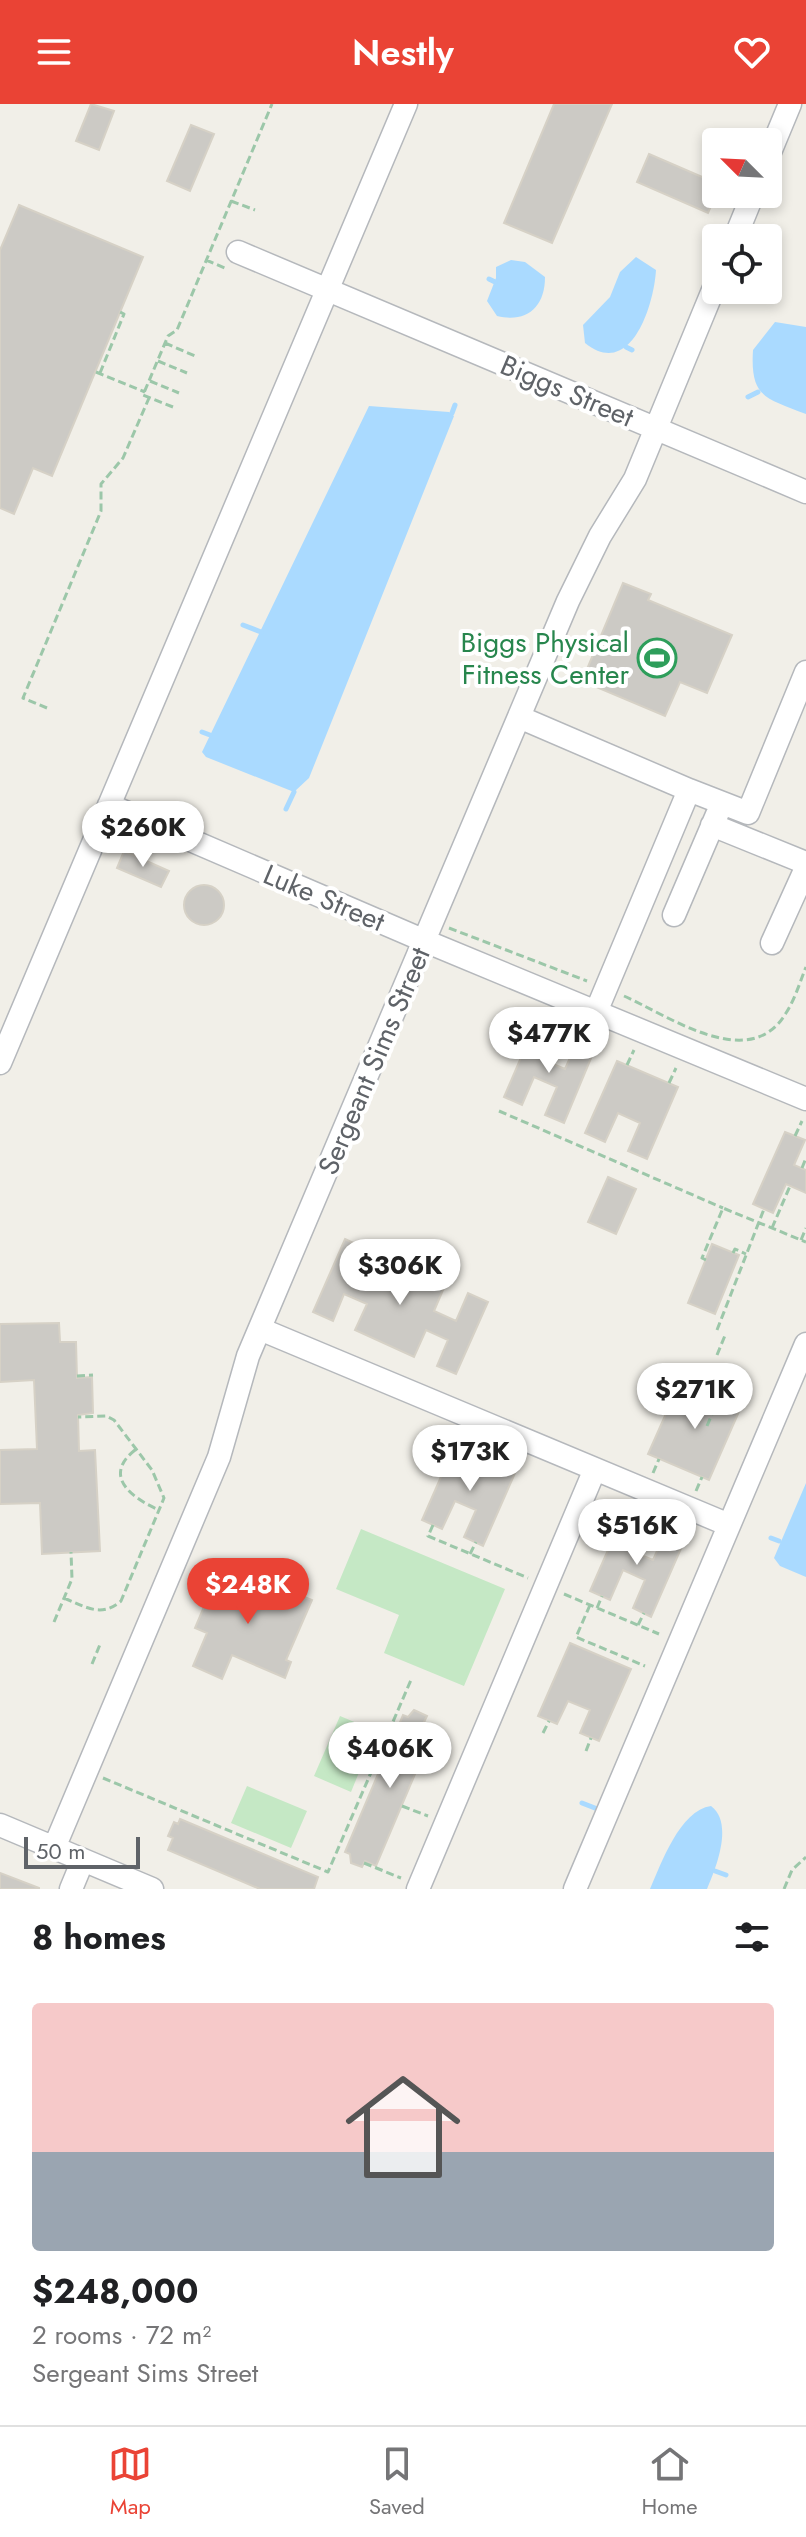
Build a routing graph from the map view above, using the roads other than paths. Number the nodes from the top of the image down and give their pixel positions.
1 (406, 104) edge
2 (790, 104) edge
3 (780, 128) edge
4 (234, 261) road end
5 (328, 290) junction
6 (707, 304) edge
7 (656, 429) junction
8 (806, 492) edge
9 (806, 672) edge
10 (519, 717) junction
11 (689, 790) junction
12 (722, 803) junction
13 (109, 805) junction
14 (712, 825) junction
15 (806, 866) edge
16 (674, 915) dead end
17 (429, 932) junction
18 (772, 943) dead end
19 (594, 1022) junction
20 (0, 1063) edge
21 (804, 1110) edge
22 (260, 1329) junction
23 (806, 1344) edge
24 (595, 1469) junction
25 (729, 1525) junction
26 (0, 1825) edge
27 (54, 1848) junction
28 (83, 1860) junction
29 (419, 1887) edge
30 (71, 1889) edge
31 (152, 1889) edge
32 (575, 1889) edge

1 - 5 street
2 - 3 street
4 - 5 street, Biggs Street
5 - 7 street, Biggs Street
5 - 13 street
6 - 7 street, Sergeant Sims Street
7 - 8 street, Biggs Street
7 - 10 street, Sergeant Sims Street
9 - 12 street
10 - 11 street
10 - 17 street, Sergeant Sims Street
11 - 12 street
11 - 19 street
12 - 14 street
13 - 17 street, Luke Street
13 - 20 street
14 - 15 street
14 - 16 street
15 - 18 street
17 - 19 street, Luke Street
17 - 22 street, Sergeant Sims Street
19 - 21 street, Luke Street
22 - 24 street
22 - 27 street, Sergeant Sims Street
23 - 25 street
24 - 25 street
24 - 29 street
25 - 32 street
26 - 27 street
27 - 28 street
28 - 30 street
28 - 31 street

